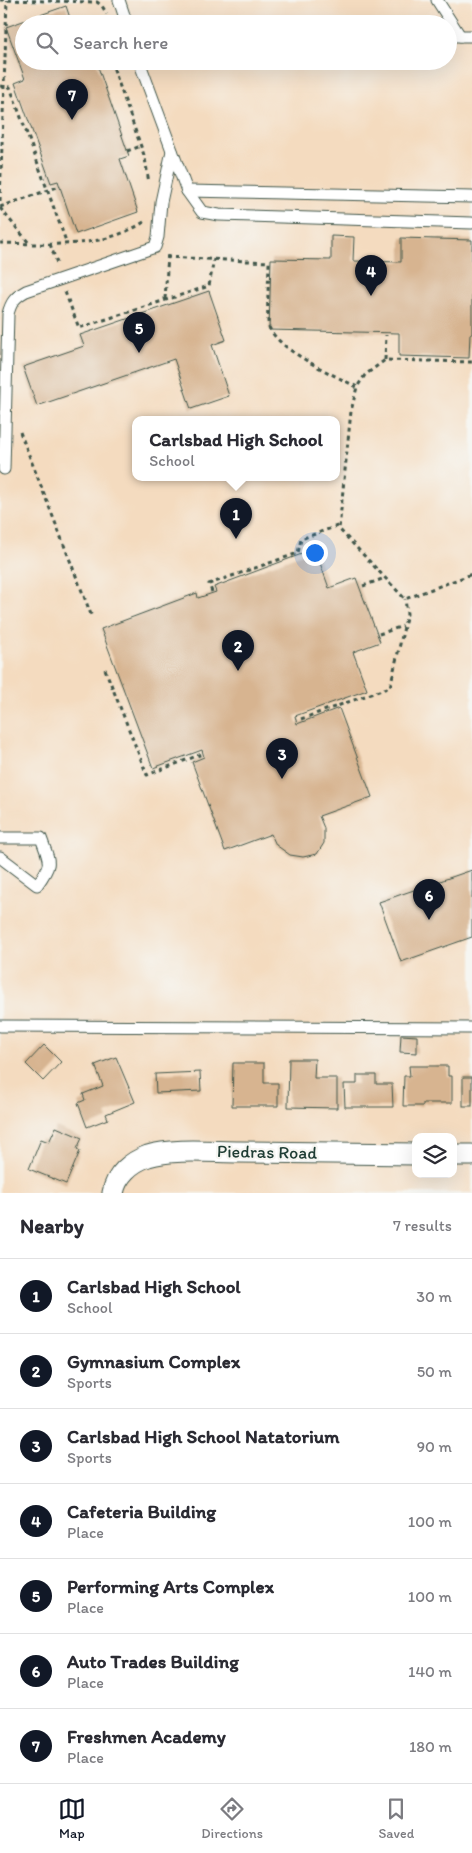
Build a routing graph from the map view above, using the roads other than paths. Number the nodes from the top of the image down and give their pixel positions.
1 (119, 0) edge
2 (437, 0) edge
3 (124, 15) edge
4 (444, 15) edge
5 (457, 36) edge
6 (472, 36) edge
7 (142, 70) edge
8 (172, 151) junction
9 (187, 191) junction
10 (472, 197) edge
11 (472, 223) edge
12 (4, 470) dead end
13 (0, 838) edge
14 (0, 857) edge
15 (0, 1026) edge
16 (472, 1028) edge
17 (412, 1154) edge
18 (457, 1155) edge
19 (472, 1155) edge
20 (113, 1193) edge

1 - 3 lane
2 - 4 lane
5 - 6 lane
7 - 8 lane
8 - 9 lane
8 - 12 lane
9 - 10 lane
9 - 11 lane
13 - 14 lane
15 - 16 lane
17 - 20 street, Piedras Road
18 - 19 street

